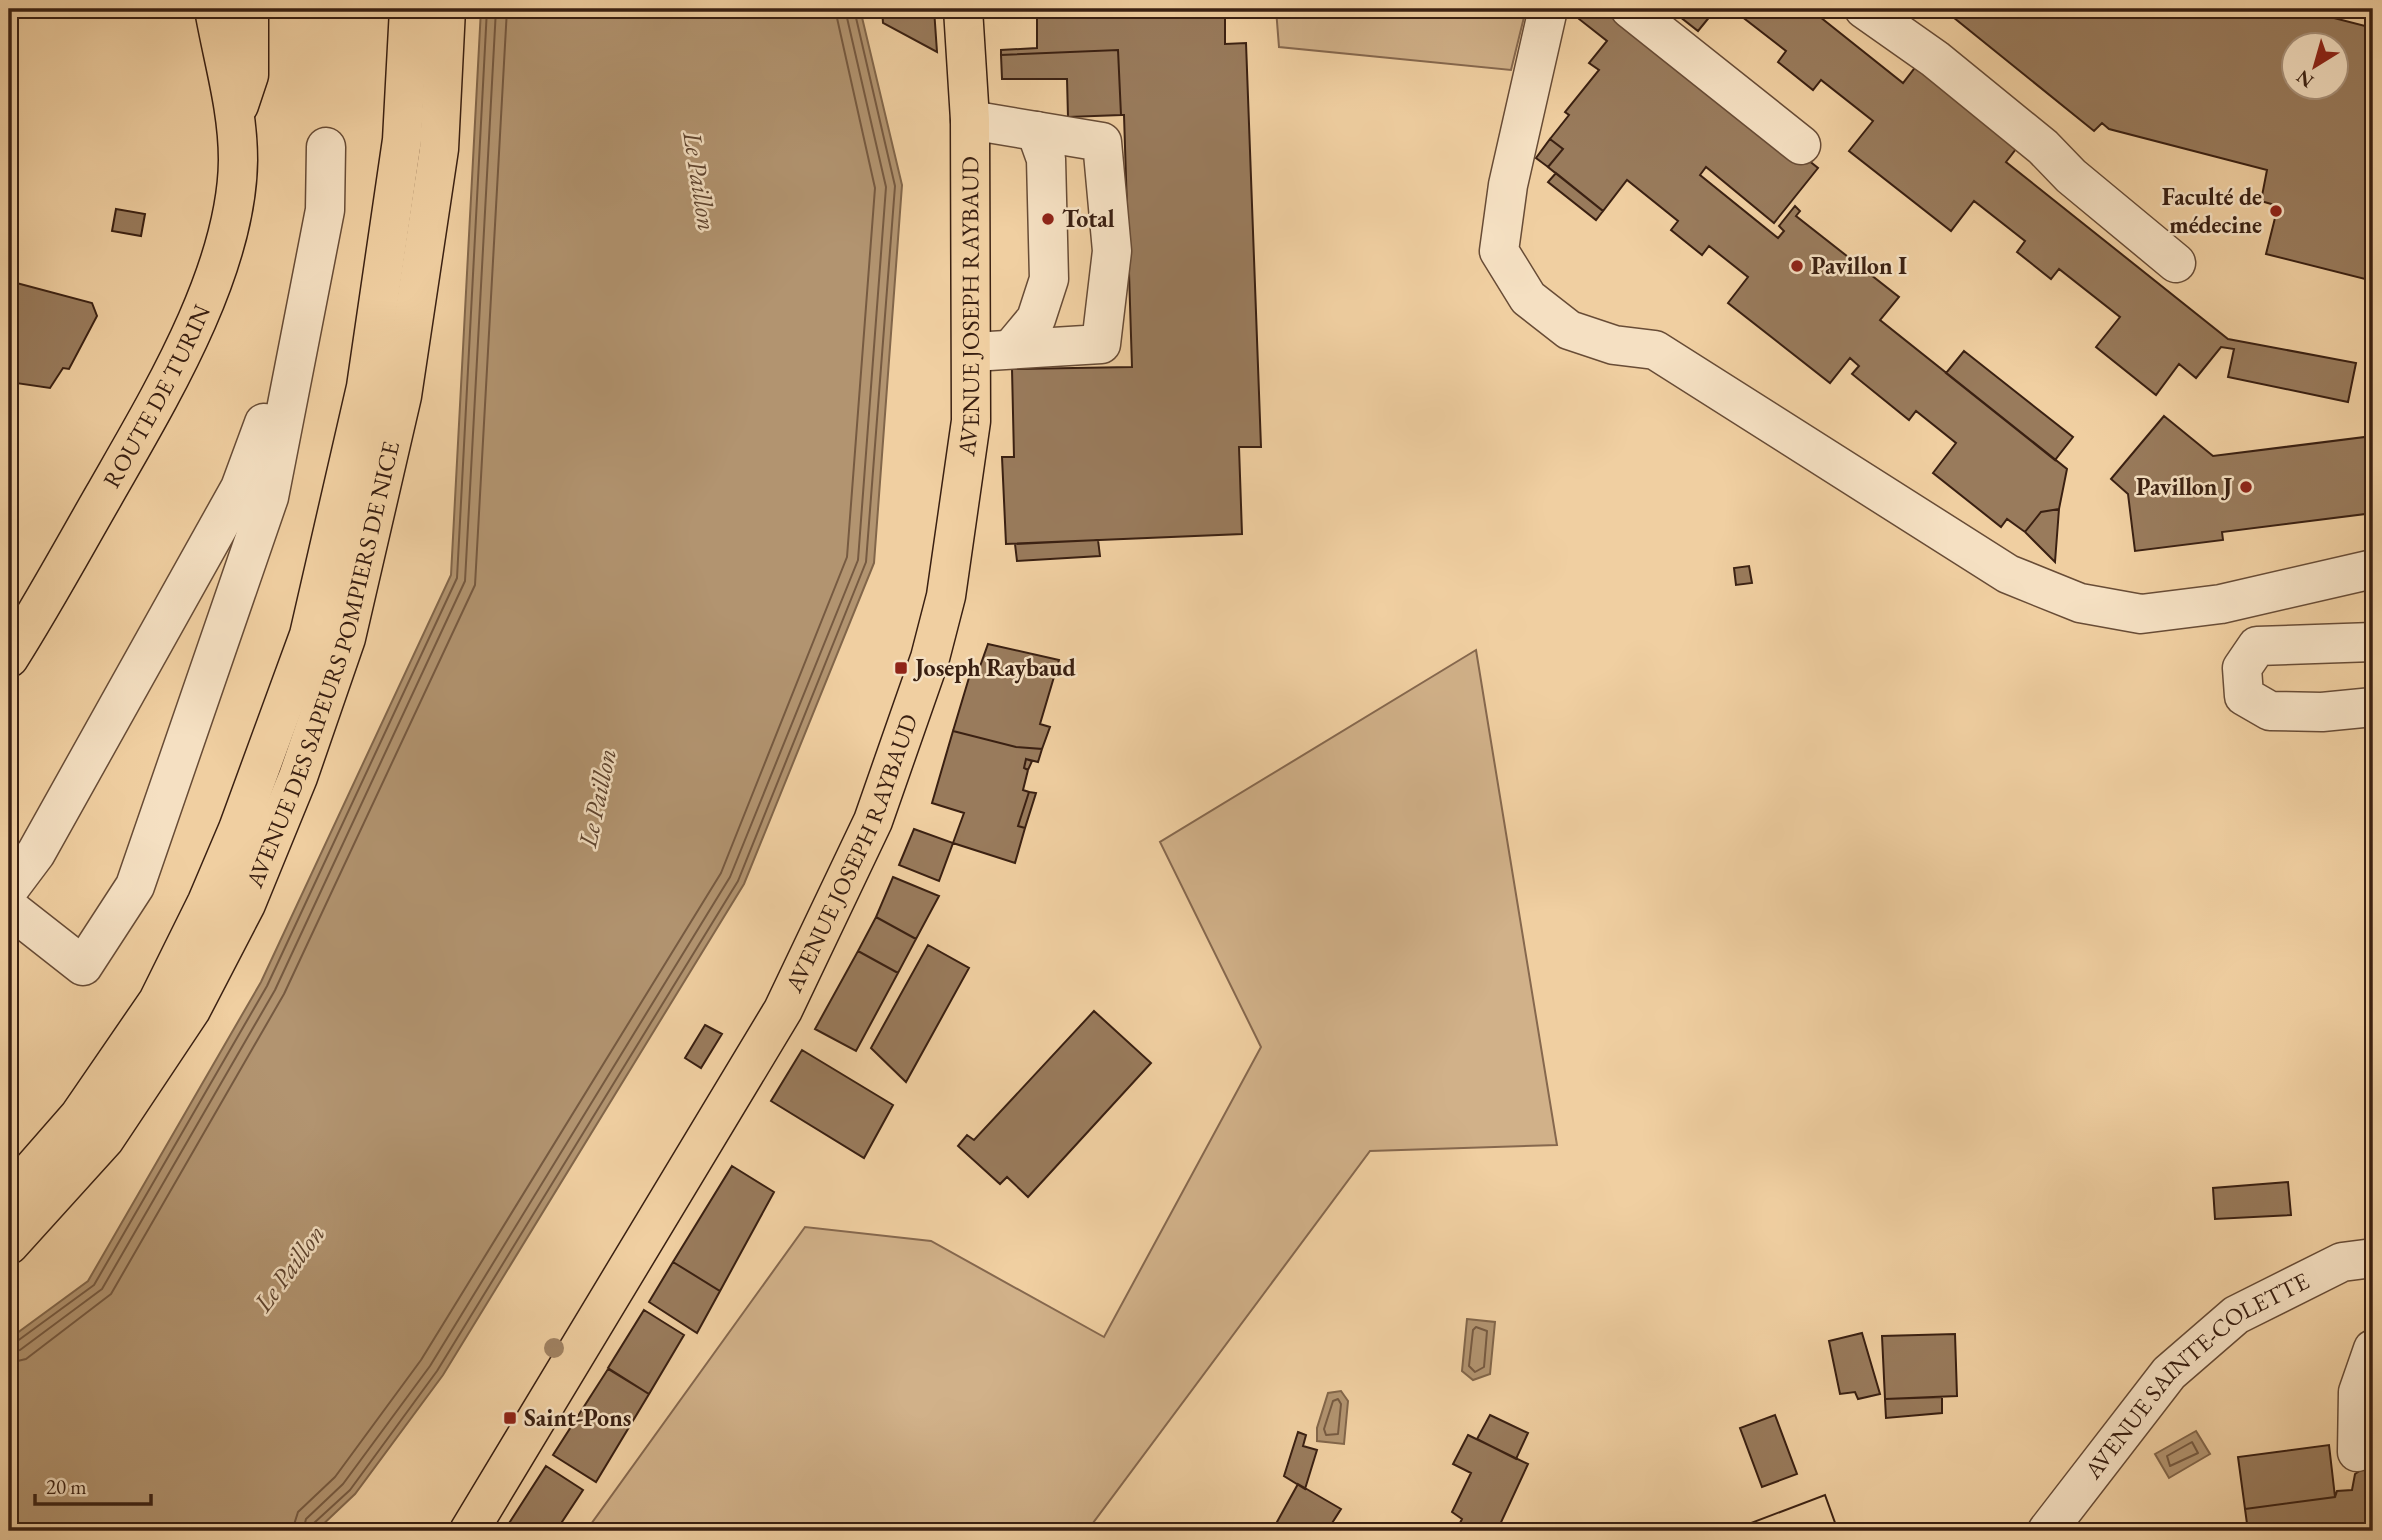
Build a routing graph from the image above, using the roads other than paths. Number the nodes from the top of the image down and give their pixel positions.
1 (214, 9) edge
2 (249, 9) edge
3 (409, 9) edge
4 (446, 9) edge
5 (963, 9) edge
6 (1548, 9) edge
7 (1630, 9) edge
8 (1864, 9) edge
9 (237, 110) junction
10 (970, 120) junction
11 (1036, 131) junction
12 (1801, 145) dead end
13 (326, 147) dead end
14 (2176, 263) dead end
15 (307, 302) junction
16 (1011, 349) junction
17 (973, 352) junction
18 (2373, 569) edge
19 (2373, 642) edge
20 (9, 658) edge
21 (2373, 707) edge
22 (9, 889) edge
23 (9, 908) edge
24 (9, 1196) edge
25 (9, 1245) edge
26 (2373, 1258) edge
27 (2373, 1349) edge
28 (2357, 1452) dead end
29 (469, 1531) edge
30 (2047, 1531) edge

1 - 9 main road, ROUTE DE TURIN
2 - 9 main road, ROUTE DE TURIN
3 - 24 main road, AVENUE DES SAPEURS POMPIERS DE NICE
4 - 25 main road, AVENUE DES SAPEURS POMPIERS DE NICE
5 - 10 main road, AVENUE JOSEPH RAYBAUD
6 - 18 street
7 - 12 street
8 - 14 street
9 - 20 main road, ROUTE DE TURIN
10 - 11 street
10 - 17 main road, AVENUE JOSEPH RAYBAUD
11 - 16 street
11 - 16 street
13 - 15 street
15 - 22 street
15 - 23 street
16 - 17 street
17 - 29 main road, AVENUE JOSEPH RAYBAUD
19 - 21 street
26 - 30 street, AVENUE SAINTE-COLETTE
27 - 28 street

